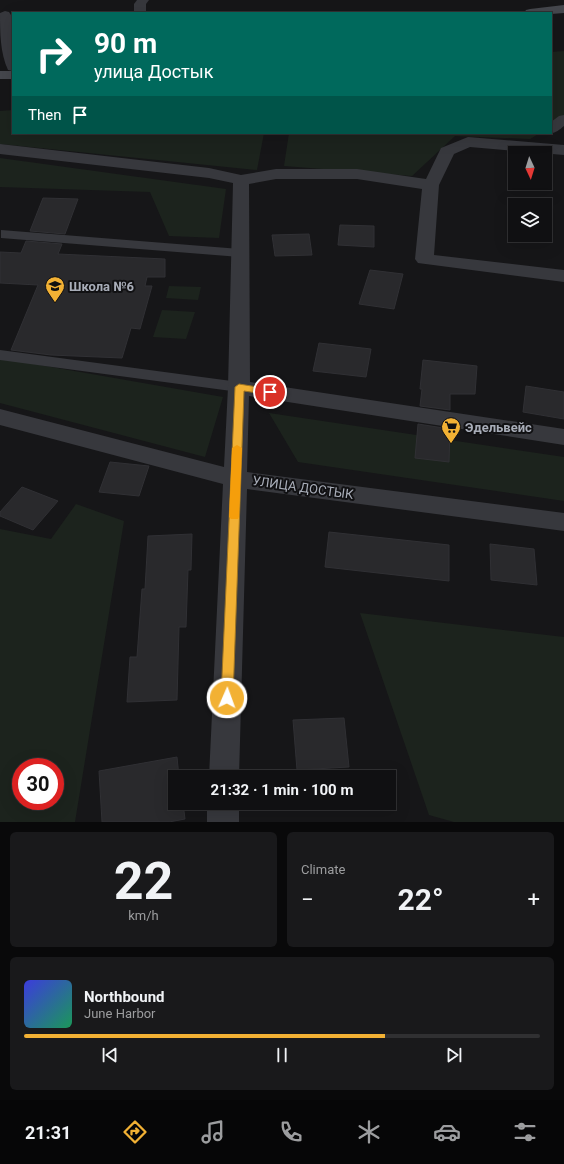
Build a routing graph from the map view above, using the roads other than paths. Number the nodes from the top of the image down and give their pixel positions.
1 (143, 0) edge
2 (564, 8) edge
3 (140, 12) edge
4 (537, 12) edge
5 (4, 15) dead end
6 (12, 64) edge
7 (12, 74) edge
8 (0, 75) edge
9 (564, 119) edge
10 (552, 129) edge
11 (548, 134) edge
12 (518, 146) edge
13 (544, 146) edge
14 (0, 149) edge
15 (552, 149) edge
16 (564, 150) edge
17 (241, 180) junction
18 (431, 185) junction
19 (1, 234) dead end
20 (240, 253) junction
21 (564, 276) edge
22 (0, 355) edge
23 (239, 387) junction
24 (0, 417) edge
25 (564, 437) edge
26 (236, 478) junction
27 (564, 522) edge
28 (224, 770) edge
29 (223, 810) edge
30 (223, 822) edge

1 - 3 street
2 - 4 main road
5 - 6 street
7 - 8 main road
9 - 10 street
11 - 13 street
12 - 18 street
14 - 17 street
15 - 16 street
17 - 18 street
17 - 20 street
18 - 21 street
19 - 20 lane
20 - 23 street
22 - 23 lane
23 - 25 street
23 - 26 street
24 - 26 street, УЛИЦА ДОСТЫК
26 - 27 street, УЛИЦА ДОСТЫК
26 - 28 street
29 - 30 street

